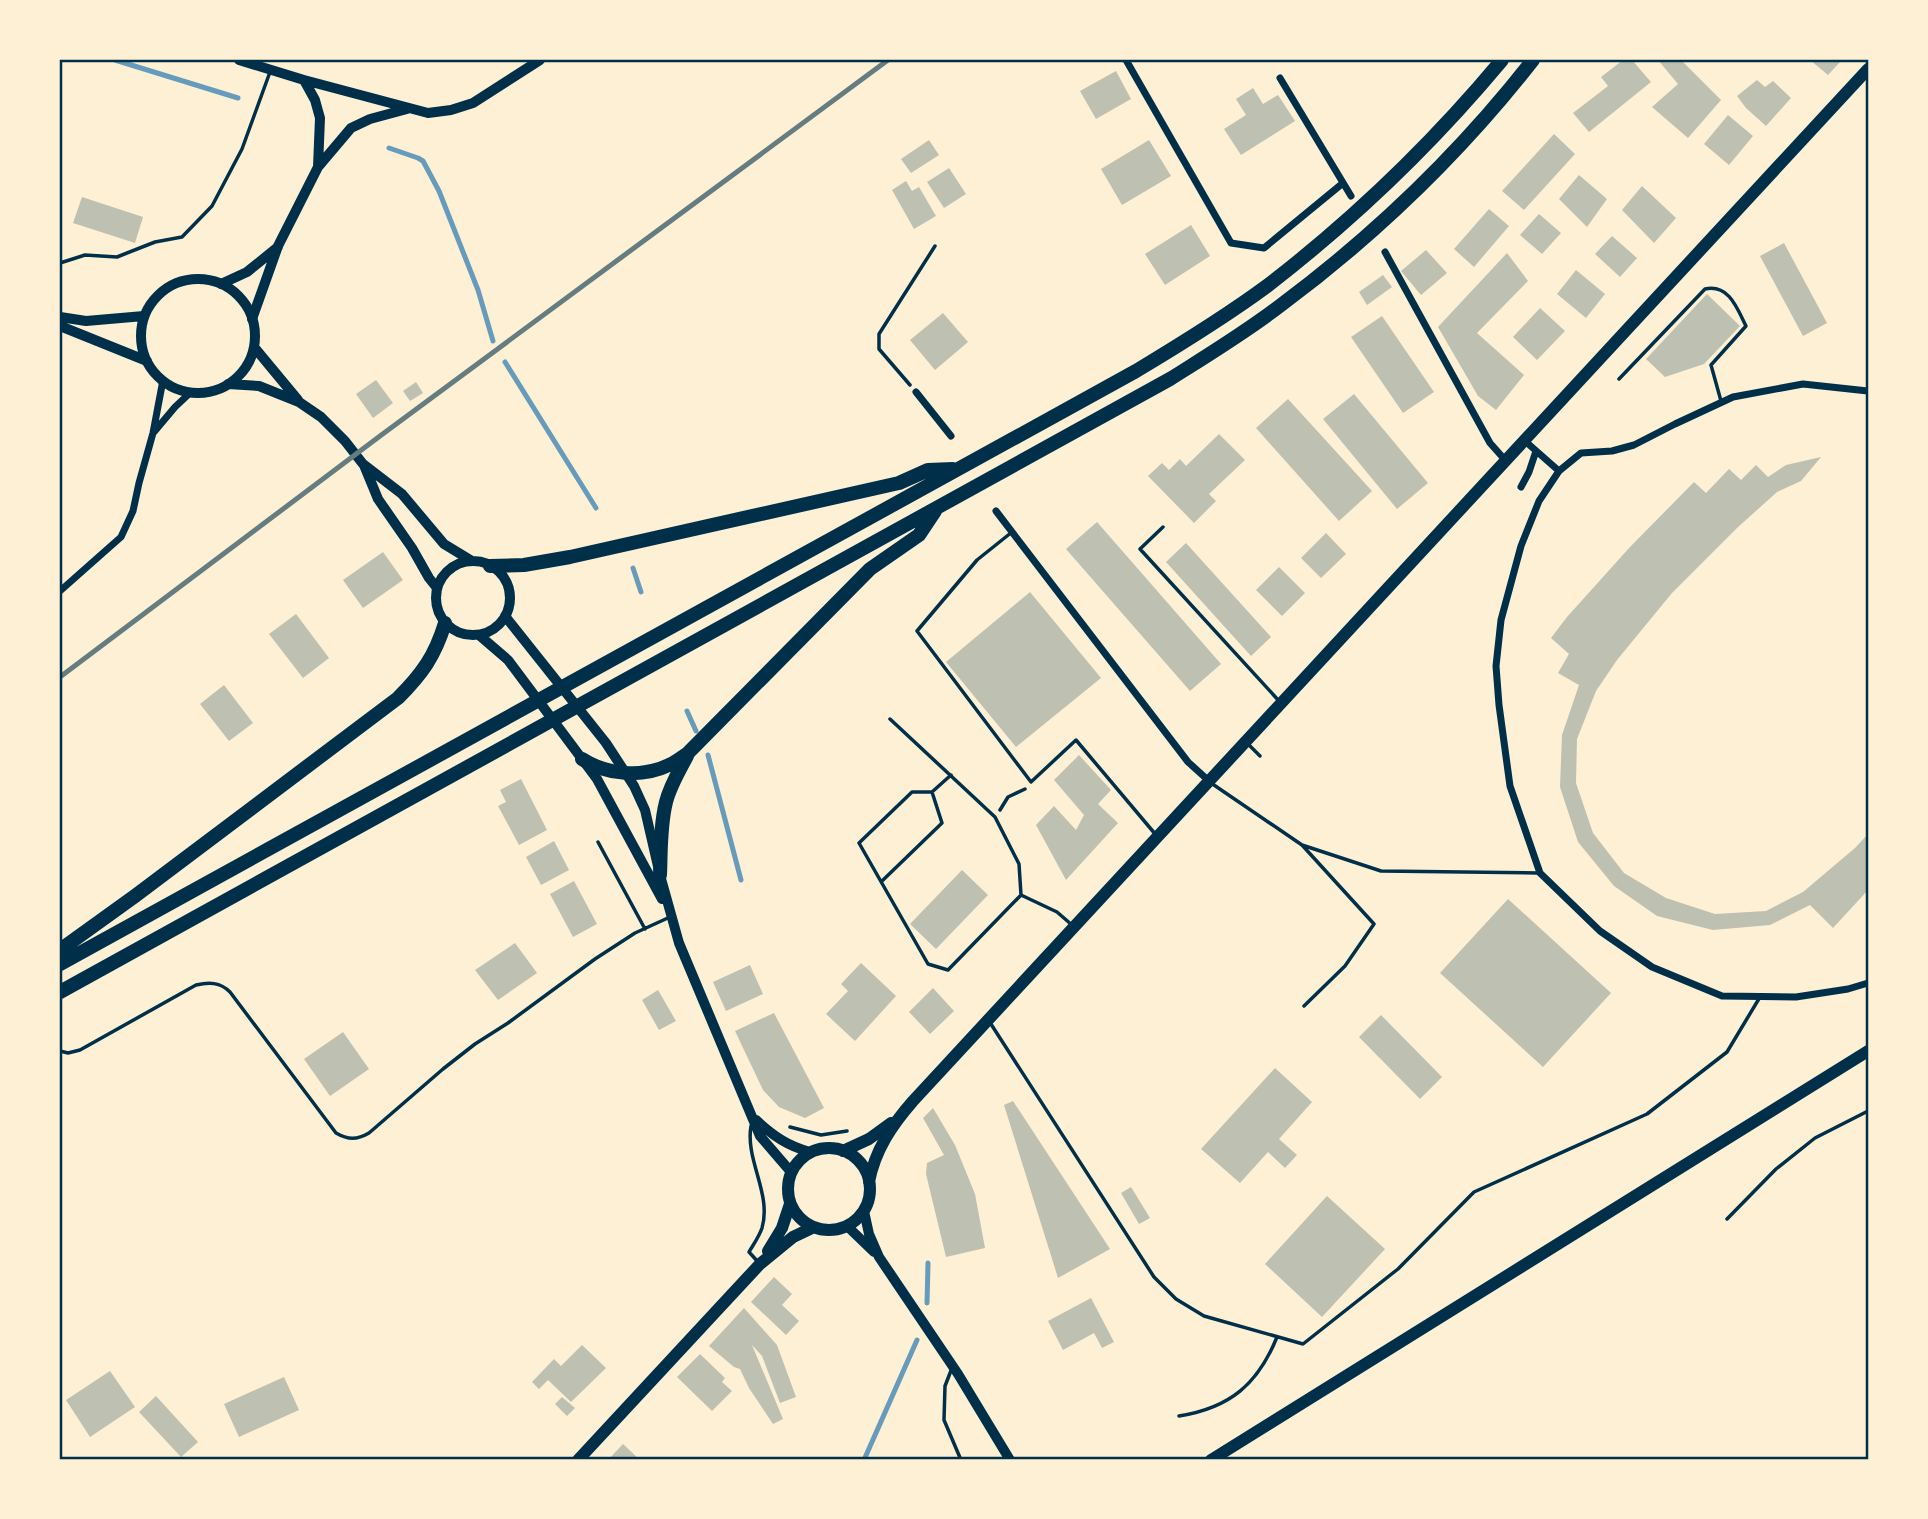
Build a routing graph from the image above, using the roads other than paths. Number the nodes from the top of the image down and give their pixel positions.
1 (239, 60) edge
2 (540, 60) edge
3 (1126, 60) edge
4 (1502, 60) edge
5 (1533, 60) edge
6 (1868, 69) edge
7 (271, 70) junction
8 (1280, 78) dead end
9 (304, 80) junction
10 (408, 109) junction
11 (318, 167) junction
12 (1343, 183) junction
13 (1351, 196) dead end
14 (278, 246) junction
15 (1385, 252) dead end
16 (60, 263) edge
17 (221, 284) junction
18 (144, 316) junction
19 (60, 317) edge
20 (252, 319) junction
21 (60, 326) edge
22 (254, 347) junction
23 (147, 361) junction
24 (1619, 379) dead end
25 (163, 380) junction
26 (228, 384) junction
27 (1868, 391) edge
28 (191, 392) junction
29 (916, 392) road end
30 (299, 402) junction
31 (1721, 403) junction
32 (153, 433) junction
33 (951, 436) dead end
34 (1525, 441) junction
35 (1536, 451) junction
36 (1506, 461) junction
37 (363, 464) junction
38 (958, 469) junction
39 (1559, 471) junction
40 (1521, 487) dead end
41 (936, 509) junction
42 (996, 511) dead end
43 (1163, 527) dead end
44 (1012, 532) junction
45 (472, 561) junction
46 (489, 566) junction
47 (437, 588) junction
48 (60, 591) edge
49 (505, 616) junction
50 (445, 623) junction
51 (480, 635) junction
52 (1281, 703) junction
53 (890, 719) dead end
54 (1245, 742) junction
55 (688, 753) junction
56 (1260, 756) dead end
57 (582, 758) junction
58 (626, 773) junction
59 (951, 775) junction
60 (1209, 781) junction
61 (932, 792) junction
62 (1157, 836) junction
63 (598, 842) dead end
64 (1302, 845) junction
65 (1540, 873) junction
66 (660, 875) junction
67 (881, 881) junction
68 (1021, 895) junction
69 (671, 917) junction
70 (1074, 927) junction
71 (645, 929) junction
72 (60, 950) edge
73 (60, 964) edge
74 (1868, 983) edge
75 (60, 992) edge
76 (1760, 997) junction
77 (1304, 1006) dead end
78 (988, 1020) junction
79 (60, 1051) edge
80 (1868, 1051) edge
81 (900, 1116) junction
82 (753, 1117) junction
83 (843, 1151) junction
84 (810, 1152) junction
85 (791, 1172) junction
86 (869, 1182) junction
87 (790, 1204) junction
88 (863, 1211) junction
89 (847, 1226) junction
90 (814, 1227) junction
91 (879, 1257) junction
92 (760, 1264) junction
93 (1277, 1337) junction
94 (953, 1366) junction
95 (1179, 1416) dead end
96 (578, 1460) edge
97 (961, 1460) edge
98 (1010, 1460) edge
99 (1211, 1460) edge

1 - 7 street
2 - 10 street
3 - 12 street
4 - 38 highway
5 - 41 highway
6 - 34 main road
7 - 9 street
7 - 16 lane
8 - 12 street
9 - 10 street
9 - 11 street
10 - 11 street
11 - 14 street
12 - 13 street
14 - 17 street
14 - 20 street
15 - 36 street
17 - 18 main road
17 - 20 main road
18 - 19 main road
18 - 23 main road
20 - 22 main road
21 - 23 main road
22 - 26 main road
22 - 30 main road
23 - 25 main road
24 - 31 lane
25 - 28 main road
25 - 32 street
26 - 28 main road
26 - 30 main road
27 - 31 street
28 - 32 street
29 - 33 street
30 - 37 main road
31 - 39 street
32 - 48 street
34 - 35 street
34 - 36 main road
35 - 39 street
35 - 40 street
36 - 52 main road
37 - 45 main road
37 - 47 main road
38 - 46 highway
38 - 73 highway
39 - 65 street
41 - 55 highway
41 - 75 highway
42 - 44 street
43 - 52 lane
44 - 60 street
44 - 62 lane
45 - 46 main road
45 - 47 main road
46 - 49 main road
47 - 50 main road
49 - 51 main road
49 - 58 main road
50 - 51 main road
50 - 72 highway
51 - 57 main road
52 - 54 main road
53 - 59 lane
54 - 56 lane
54 - 60 main road
55 - 58 highway
55 - 66 highway
57 - 58 highway
57 - 69 main road
58 - 66 main road
59 - 61 lane
59 - 68 lane
60 - 62 main road
60 - 64 lane
61 - 67 lane
61 - 67 lane
62 - 70 main road
63 - 71 lane
64 - 65 lane
64 - 77 lane
65 - 76 street
66 - 69 main road
67 - 68 lane
68 - 70 lane
69 - 71 lane
69 - 82 main road
70 - 78 main road
71 - 79 lane
74 - 76 street
76 - 93 lane
78 - 81 main road
78 - 93 lane
80 - 99 main road
81 - 83 main road
81 - 86 main road
82 - 84 main road
82 - 85 main road
82 - 92 lane
83 - 84 main road
83 - 86 main road
84 - 85 main road
85 - 87 main road
86 - 88 main road
87 - 90 main road
87 - 92 main road
88 - 89 main road
88 - 91 street
89 - 90 main road
89 - 91 street
90 - 92 main road
91 - 94 street
92 - 96 main road
93 - 95 lane
94 - 97 lane
94 - 98 street

